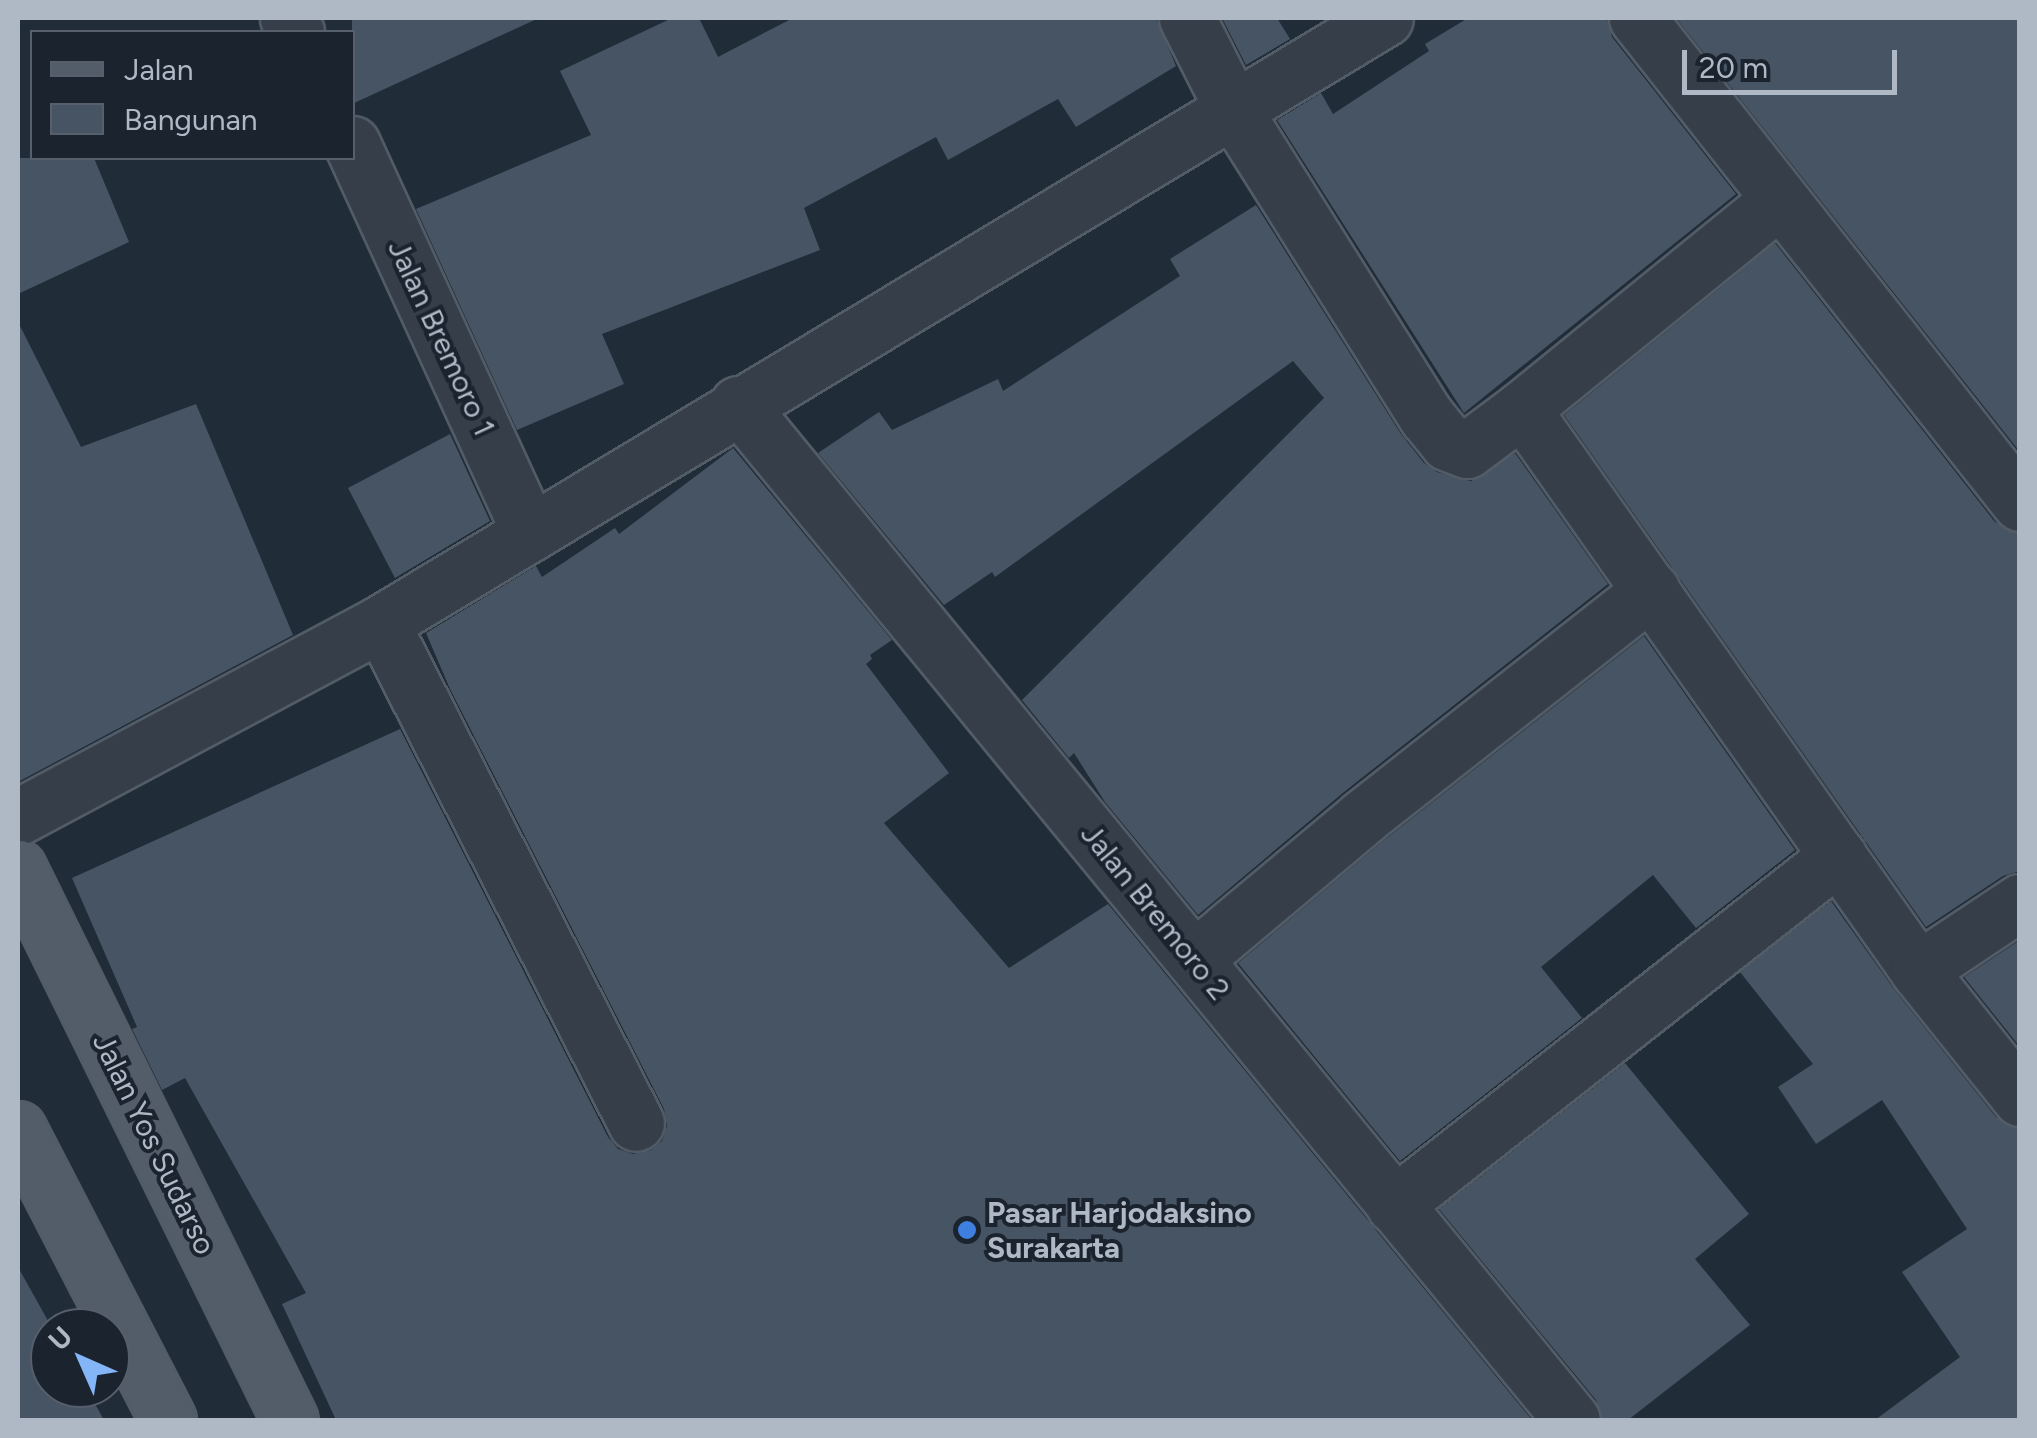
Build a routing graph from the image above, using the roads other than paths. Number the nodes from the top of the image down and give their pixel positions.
1 (1187, 18) edge
2 (1385, 18) edge
3 (1637, 18) edge
4 (1234, 111) junction
5 (355, 151) edge
6 (1779, 200) junction
7 (738, 404) junction
8 (1522, 409) junction
9 (2020, 503) edge
10 (530, 533) junction
11 (1651, 590) junction
12 (382, 622) junction
13 (18, 817) edge
14 (1838, 856) junction
15 (18, 868) edge
16 (2020, 902) edge
17 (1194, 958) junction
18 (1918, 970) junction
19 (2020, 1098) edge
20 (636, 1123) dead end
21 (18, 1128) edge
22 (1394, 1205) junction
23 (168, 1420) edge
24 (290, 1420) edge
25 (1572, 1420) edge

1 - 4 street
2 - 4 street
3 - 6 street
4 - 7 street
4 - 8 street
5 - 10 street, Jalan Bremoro 1
6 - 8 street
6 - 9 street
7 - 10 street
7 - 17 street, Jalan Bremoro 2
8 - 11 street
10 - 12 street
11 - 14 street
11 - 17 street
12 - 13 street
12 - 20 street
14 - 18 street
14 - 22 street
15 - 24 main road, Jalan Yos Sudarso
16 - 18 street
17 - 22 street, Jalan Bremoro 2
18 - 19 street
21 - 23 main road
22 - 25 street, Jalan Bremoro 2

